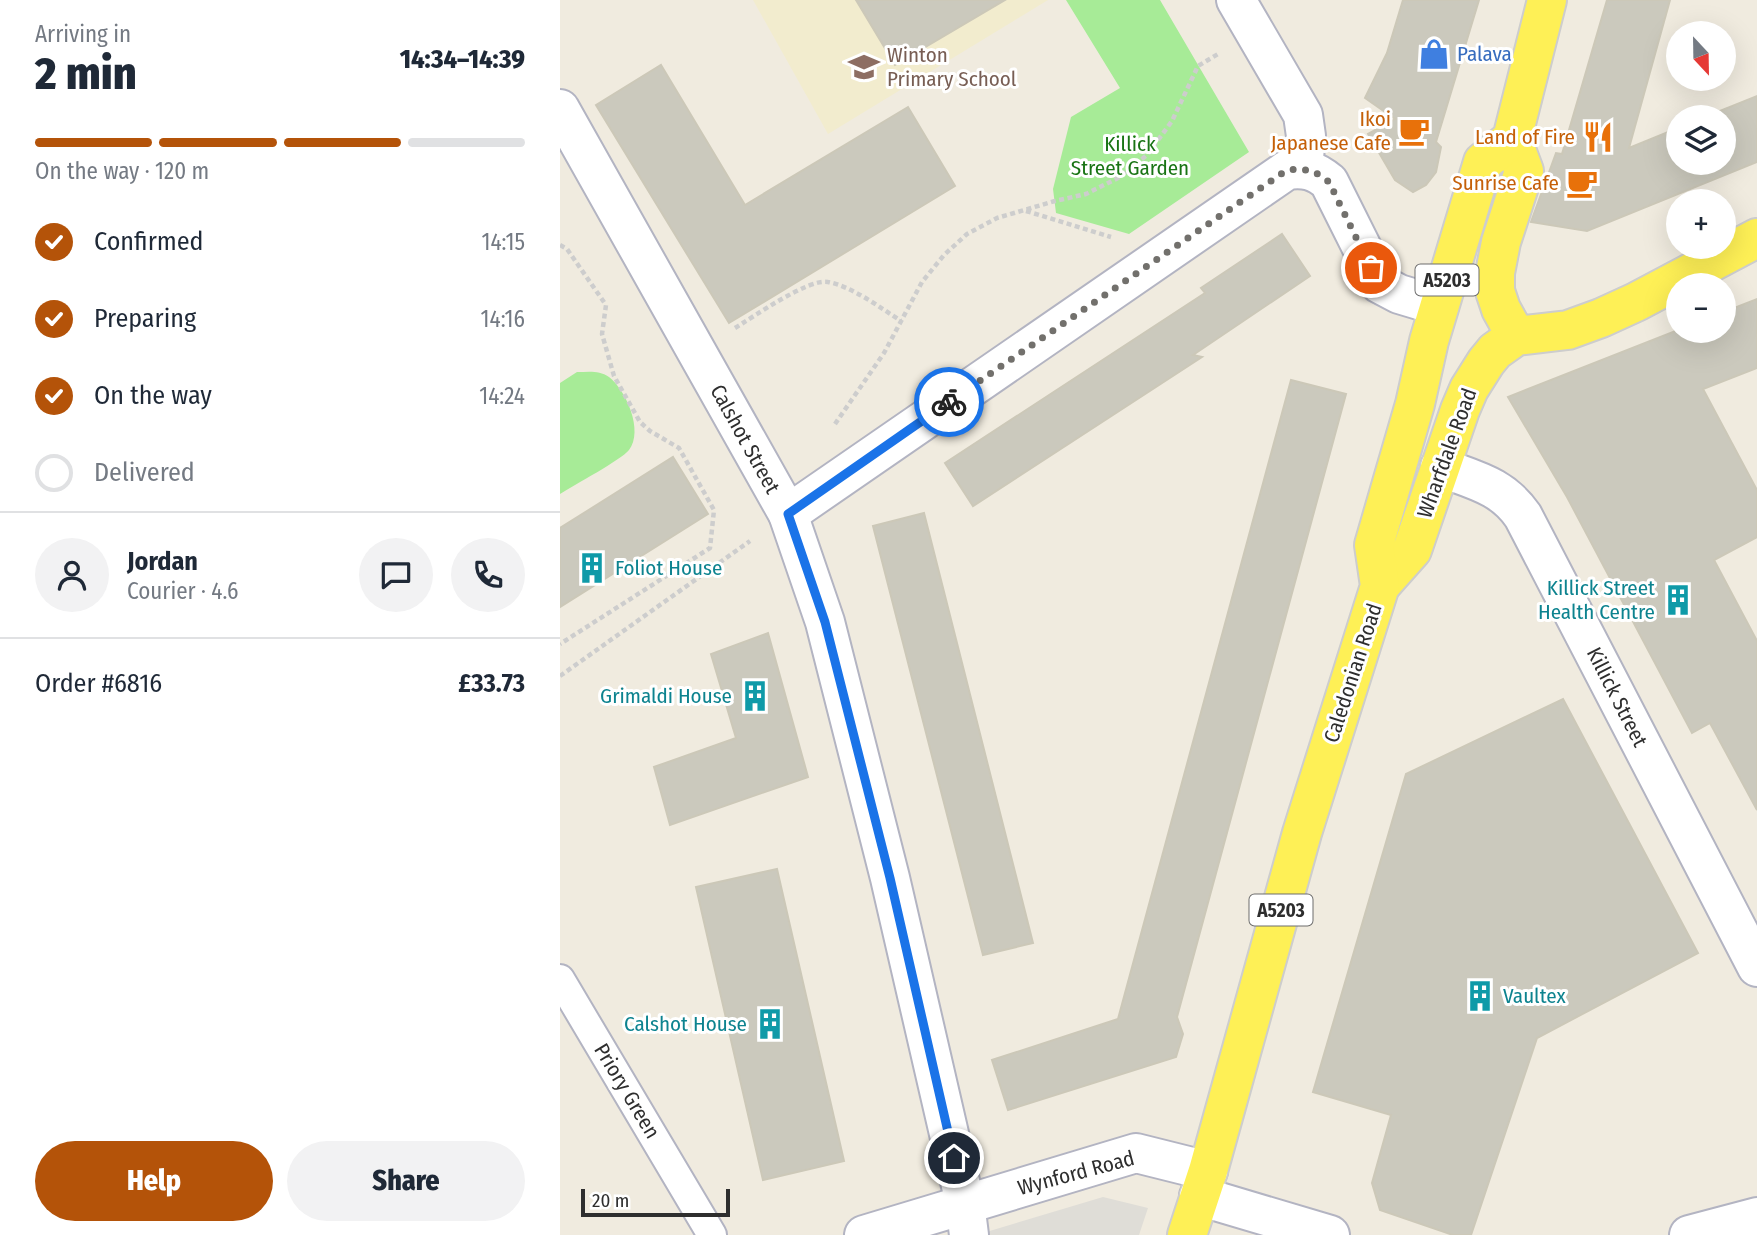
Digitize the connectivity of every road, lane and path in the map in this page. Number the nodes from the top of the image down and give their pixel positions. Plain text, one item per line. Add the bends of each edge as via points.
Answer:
1 (1236, 0) edge
2 (1547, 0) edge
3 (1255, 33) junction
4 (560, 109) edge
5 (1512, 139) junction
6 (1303, 168) junction
7 (1026, 210) junction
8 (1757, 238) edge
9 (560, 245) edge
10 (1145, 266) junction
11 (1439, 306) junction
12 (901, 321) junction
13 (1516, 336) junction
14 (695, 350) junction
15 (831, 430) dead end
16 (1440, 467) junction
17 (788, 514) junction
18 (1381, 586) junction
19 (560, 644) edge
20 (560, 676) edge
21 (1757, 967) edge
22 (560, 979) edge
23 (1203, 1184) junction
24 (1757, 1217) edge
25 (967, 1219) edge
26 (712, 1235) edge
27 (864, 1235) edge
28 (1187, 1235) edge
29 (1330, 1235) edge
30 (1689, 1235) edge

1 - 3 street
2 - 5 main road
3 - 6 street via 1303,115
3 - 7 path via 1198,66 1172,121 1147,155 1118,178 1086,194
4 - 14 street, Calshot Street
5 - 11 main road, Caledonian Road / A5203 via 1483,162
5 - 13 main road, A5203 via 1524,171 1501,242 1495,291
6 - 10 street via 1276,175
6 - 11 street via 1329,182 1380,284
7 - 10 path via 1129,243
7 - 12 path via 997,218 967,234 922,282
8 - 13 main road via 1601,318 1568,330
9 - 19 path via 567,248 606,305 602,334 609,359 640,422 679,448 714,510 710,548
10 - 17 street
11 - 18 main road, Caledonian Road / A5203 via 1374,545
12 - 14 path via 827,281 809,285
12 - 15 path via 884,354
13 - 16 main road, Wharfdale Road / A5203 via 1495,351 1469,389
14 - 17 street, Calshot Street
16 - 18 main road, Wharfdale Road / A5203 via 1412,550
16 - 21 street, Killick Street via 1500,491 1523,516
17 - 20 path
17 - 25 street, Calshot Street via 825,622 890,878
18 - 23 main road, Caledonian Road / A5203 via 1302,833
22 - 26 lane, Priory Green
23 - 25 street, Wynford Road via 1136,1153
23 - 28 main road, Caledonian Road / A5203
23 - 29 street, Wynford Road
24 - 30 street
25 - 27 street, Wynford Road

